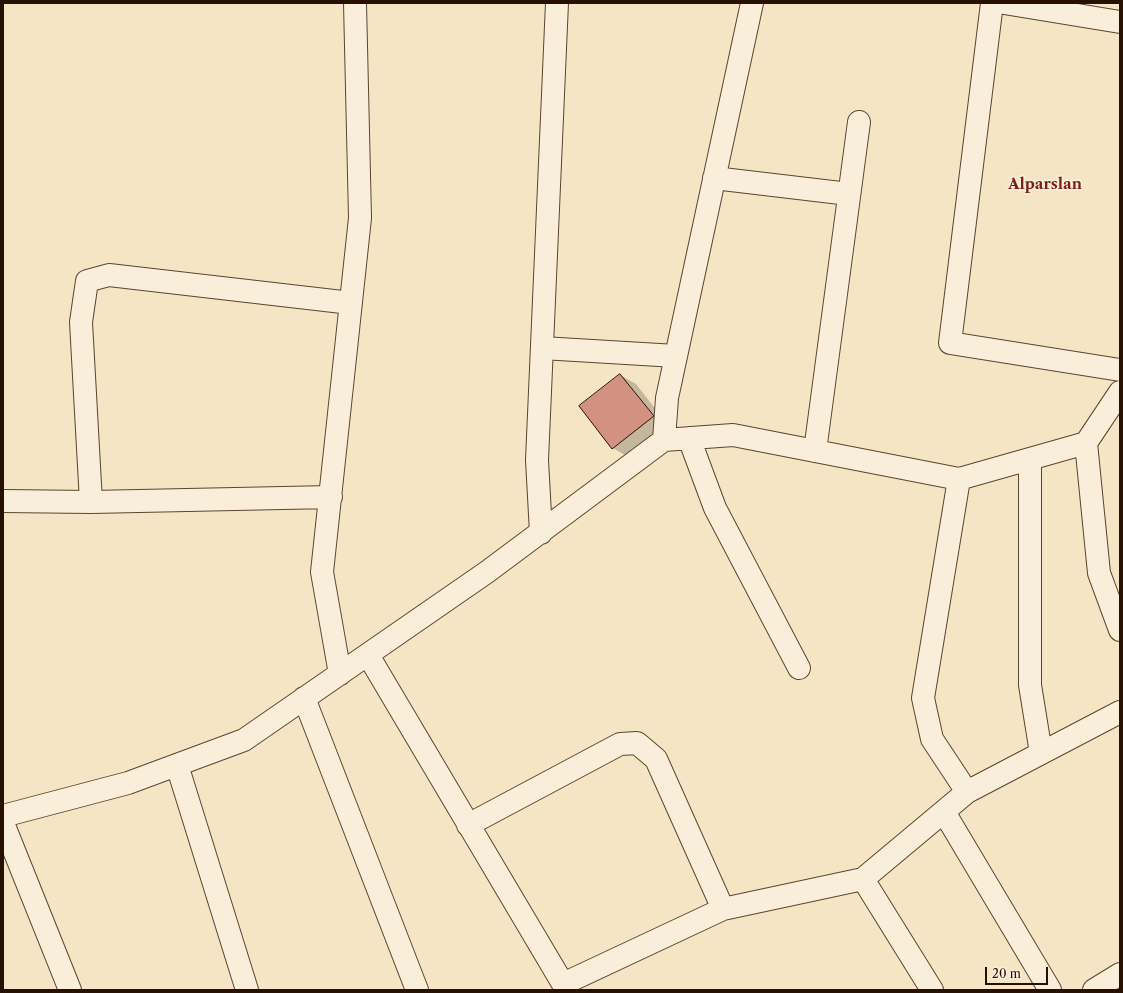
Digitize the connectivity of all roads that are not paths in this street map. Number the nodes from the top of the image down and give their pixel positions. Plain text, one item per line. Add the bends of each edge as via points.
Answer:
1 (355, 3) edge
2 (557, 3) edge
3 (752, 3) edge
4 (992, 3) edge
5 (1004, 3) edge
6 (1120, 22) edge
7 (859, 122) dead end
8 (714, 178) junction
9 (849, 194) junction
10 (351, 303) junction
11 (542, 348) junction
12 (676, 356) junction
13 (1120, 370) edge
14 (1120, 392) edge
15 (689, 438) junction
16 (664, 440) junction
17 (1086, 443) junction
18 (815, 451) junction
19 (1030, 459) junction
20 (958, 479) junction
21 (331, 497) junction
22 (3, 501) edge
23 (91, 502) junction
24 (541, 532) junction
25 (1120, 630) edge
26 (368, 655) junction
27 (799, 668) dead end
28 (340, 674) junction
29 (304, 698) junction
30 (1120, 712) edge
31 (1041, 754) junction
32 (176, 765) junction
33 (967, 792) junction
34 (944, 812) junction
35 (3, 816) edge
36 (3, 823) edge
37 (468, 825) junction
38 (863, 879) junction
39 (723, 909) junction
40 (1120, 974) edge
41 (556, 987) edge
42 (70, 990) edge
43 (247, 990) edge
44 (417, 990) edge
45 (932, 990) edge
46 (1050, 990) edge
47 (1094, 990) edge

1 - 10 street via 360,218
2 - 11 street
3 - 8 street
4 - 13 street via 950,343
5 - 6 street
7 - 9 street
8 - 9 street
8 - 12 street
9 - 18 street
10 - 21 street
10 - 23 street via 109,275 87,280 81,322
11 - 12 street
11 - 24 street via 537,460
12 - 16 street via 666,398
14 - 17 street
15 - 16 street
15 - 18 street via 733,435
15 - 27 street via 715,508
16 - 24 street
17 - 19 street
17 - 25 street via 1099,573
18 - 20 street
19 - 20 street
19 - 31 street via 1030,685
20 - 33 street via 923,698 932,739
21 - 23 street
21 - 28 street via 322,572
22 - 23 street
24 - 26 street
26 - 28 street
26 - 37 street
28 - 29 street
29 - 32 street via 244,740
29 - 44 street
30 - 31 street
31 - 33 street
32 - 35 street via 128,783
32 - 43 street
33 - 34 street
34 - 38 street
34 - 46 street
36 - 42 street
37 - 39 street via 620,744 636,743 656,758
37 - 41 street
38 - 39 street
38 - 45 street
39 - 41 street
40 - 47 street

